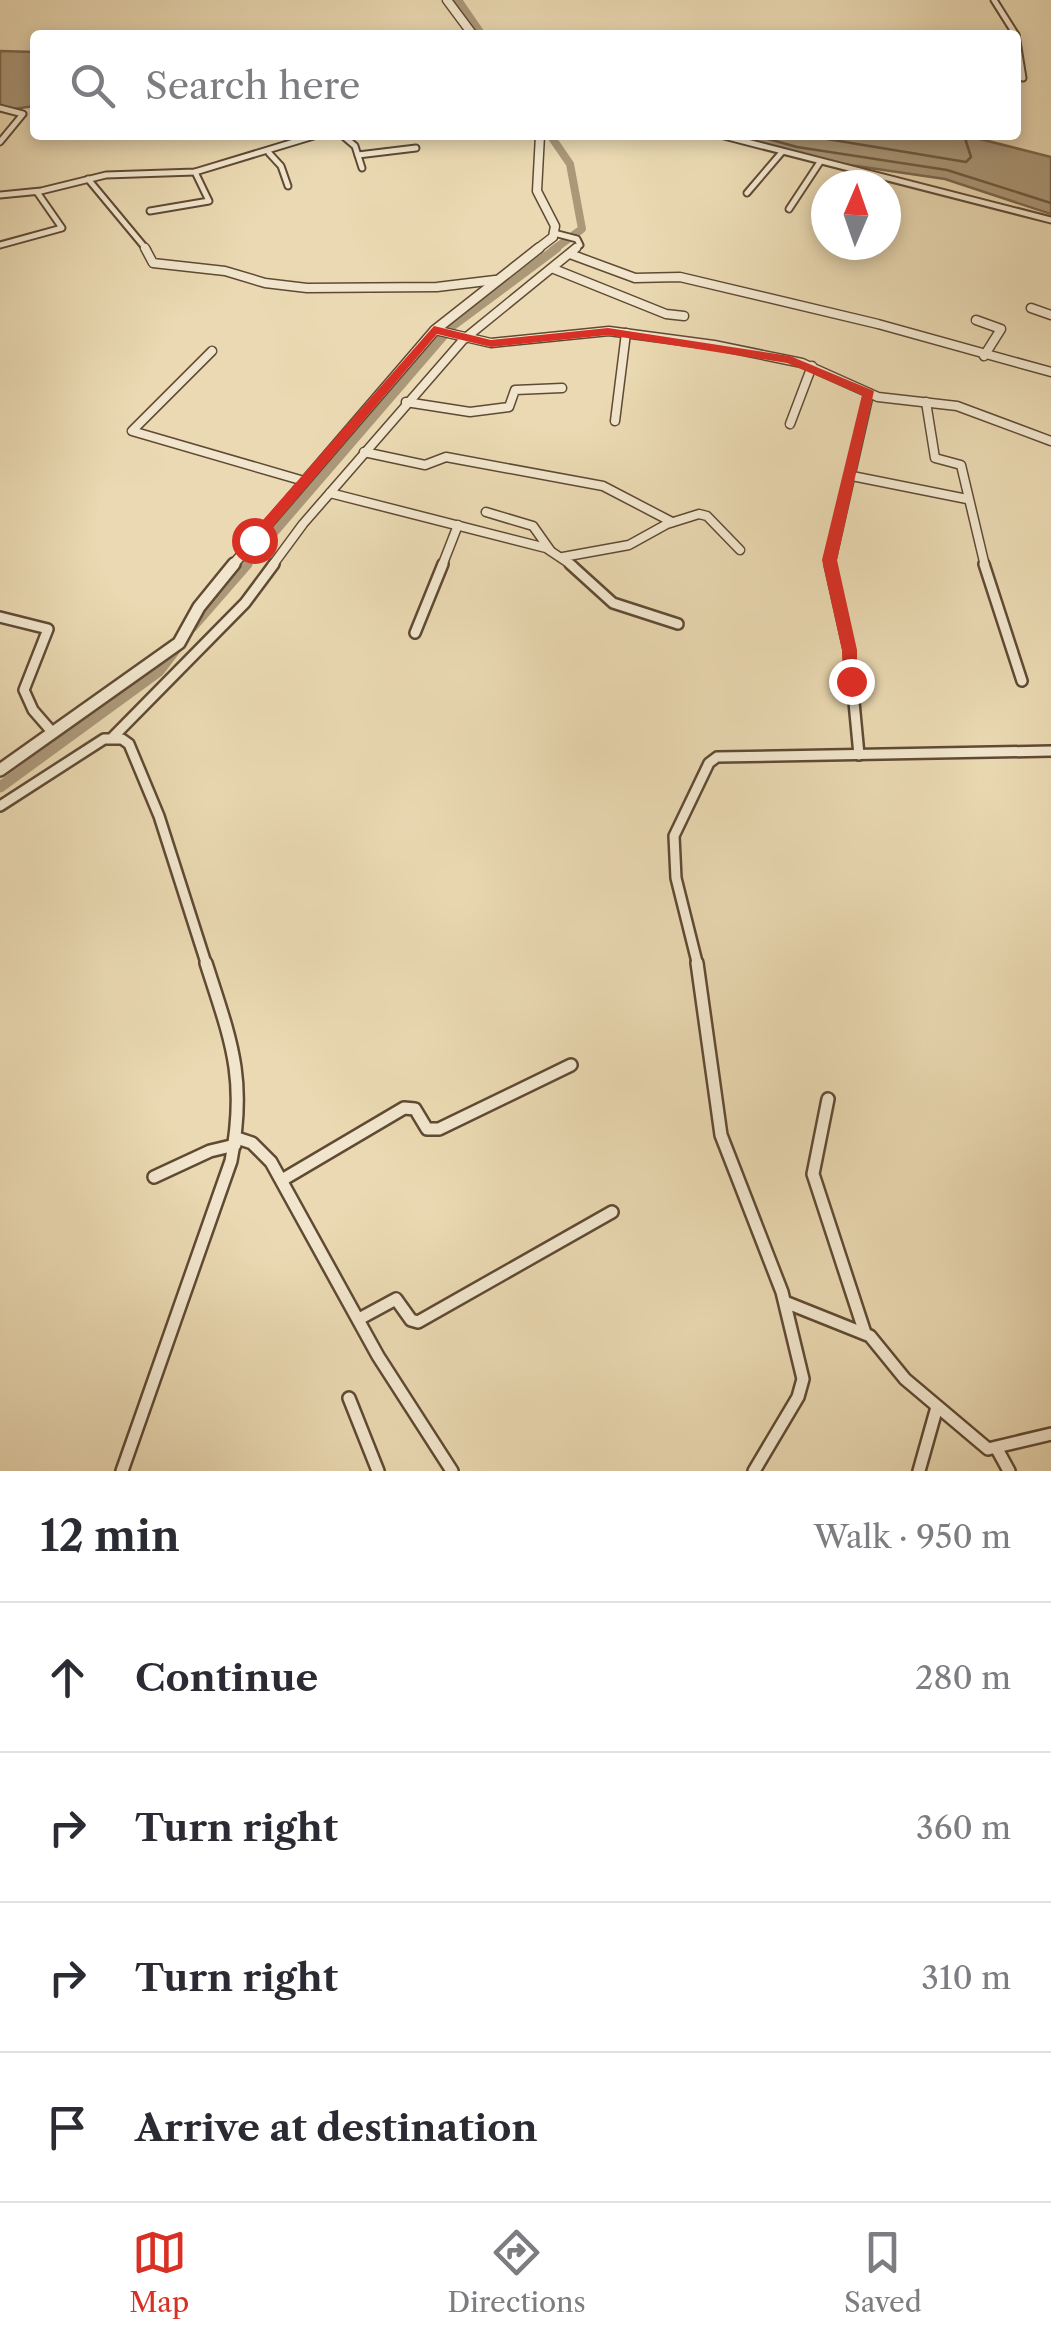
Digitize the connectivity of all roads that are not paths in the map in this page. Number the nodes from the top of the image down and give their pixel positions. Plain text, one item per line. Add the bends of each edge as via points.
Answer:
1 (447, 0) edge
2 (994, 0) edge
3 (470, 30) edge
4 (1013, 30) edge
5 (1021, 71) edge
6 (1022, 78) dead end
7 (0, 108) edge
8 (30, 111) edge
9 (23, 112) junction
10 (304, 140) edge
11 (349, 140) edge
12 (540, 140) edge
13 (738, 140) edge
14 (0, 142) edge
15 (416, 148) dead end
16 (782, 152) junction
17 (269, 154) junction
18 (358, 155) junction
19 (820, 162) junction
20 (362, 168) dead end
21 (848, 170) edge
22 (195, 172) junction
23 (88, 178) junction
24 (901, 183) edge
25 (288, 186) dead end
26 (37, 192) junction
27 (747, 193) dead end
28 (2, 196) edge
29 (788, 209) dead end
30 (150, 211) dead end
31 (1051, 220) edge
32 (554, 234) junction
33 (567, 236) joint
34 (578, 240) joint
35 (0, 245) edge
36 (570, 254) junction
37 (554, 269) junction
38 (495, 280) junction
39 (1031, 308) dead end
40 (1051, 315) edge
41 (684, 316) dead end
42 (976, 320) dead end
43 (438, 331) junction
44 (626, 333) junction
45 (463, 340) junction
46 (212, 351) dead end
47 (984, 356) junction
48 (812, 366) junction
49 (1051, 372) edge
50 (562, 388) dead end
51 (869, 394) junction
52 (406, 402) junction
53 (926, 402) junction
54 (615, 421) dead end
55 (790, 424) dead end
56 (1051, 442) edge
57 (364, 452) junction
58 (852, 476) junction
59 (304, 481) junction
60 (330, 493) junction
61 (967, 499) junction
62 (486, 512) dead end
63 (672, 522) junction
64 (458, 525) junction
65 (550, 550) junction
66 (740, 550) dead end
67 (563, 557) junction
68 (0, 617) edge
69 (678, 624) dead end
70 (415, 633) dead end
71 (1022, 680) dead end
72 (52, 733) junction
73 (113, 737) junction
74 (1051, 752) edge
75 (859, 755) junction
76 (0, 770) edge
77 (0, 806) edge
78 (571, 1065) dead end
79 (828, 1099) dead end
80 (242, 1142) junction
81 (154, 1177) dead end
82 (282, 1180) junction
83 (612, 1212) dead end
84 (785, 1302) junction
85 (359, 1319) junction
86 (865, 1332) junction
87 (350, 1398) dead end
88 (937, 1406) junction
89 (1051, 1434) edge
90 (997, 1449) junction
91 (122, 1471) edge
92 (378, 1471) edge
93 (452, 1471) edge
94 (754, 1471) edge
95 (918, 1471) edge
96 (1009, 1471) edge

1 - 3 street
2 - 4 street
5 - 6 street
7 - 9 street
8 - 9 street
9 - 14 street
10 - 17 street
11 - 18 street
12 - 32 street via 536,190
13 - 16 street
15 - 18 street
16 - 19 street
16 - 27 street
17 - 22 street
17 - 25 street
18 - 20 street
19 - 21 street
19 - 29 street
22 - 23 street
22 - 30 street via 209,200
23 - 26 street
23 - 38 street via 154,263 307,288
24 - 31 street
26 - 28 street
26 - 35 street via 62,228
32 - 33 street
32 - 38 street
33 - 34 street
34 - 36 street
36 - 37 street
36 - 47 street via 635,278 680,278
37 - 41 street
37 - 45 street
38 - 43 street
39 - 40 street
42 - 47 street via 1000,329
43 - 45 street
43 - 59 street
44 - 45 street
44 - 48 street
44 - 54 street
45 - 52 street
46 - 59 street via 132,431
47 - 49 street
48 - 51 street
48 - 55 street
50 - 52 street via 520,388 509,407 483,412
51 - 53 street
51 - 58 street
52 - 57 street
53 - 56 street via 957,406
53 - 61 street via 934,456 960,465
57 - 60 street
57 - 63 street via 421,464 446,457 587,482
58 - 61 street
58 - 75 street via 830,560 850,650
59 - 72 street via 199,607 179,643
60 - 64 street
60 - 73 street via 245,603
61 - 71 street
62 - 65 street via 528,521
63 - 66 street via 704,514
63 - 67 street via 629,545
64 - 65 street
64 - 70 street
65 - 67 street
67 - 69 street via 613,603
68 - 72 street via 48,628 24,690
72 - 76 street
73 - 77 street
73 - 80 street via 129,744 160,816 238,1063
74 - 75 street
75 - 84 street via 713,758 674,836 721,1135
78 - 82 street via 434,1130 404,1108
79 - 86 street via 813,1174
80 - 81 street
80 - 82 street
80 - 91 street
82 - 85 street
83 - 85 street via 418,1322 396,1299
84 - 86 street
84 - 94 street via 803,1384
85 - 93 street
86 - 88 street
87 - 92 street
88 - 90 street via 985,1448
88 - 95 street
89 - 90 street
90 - 96 street

